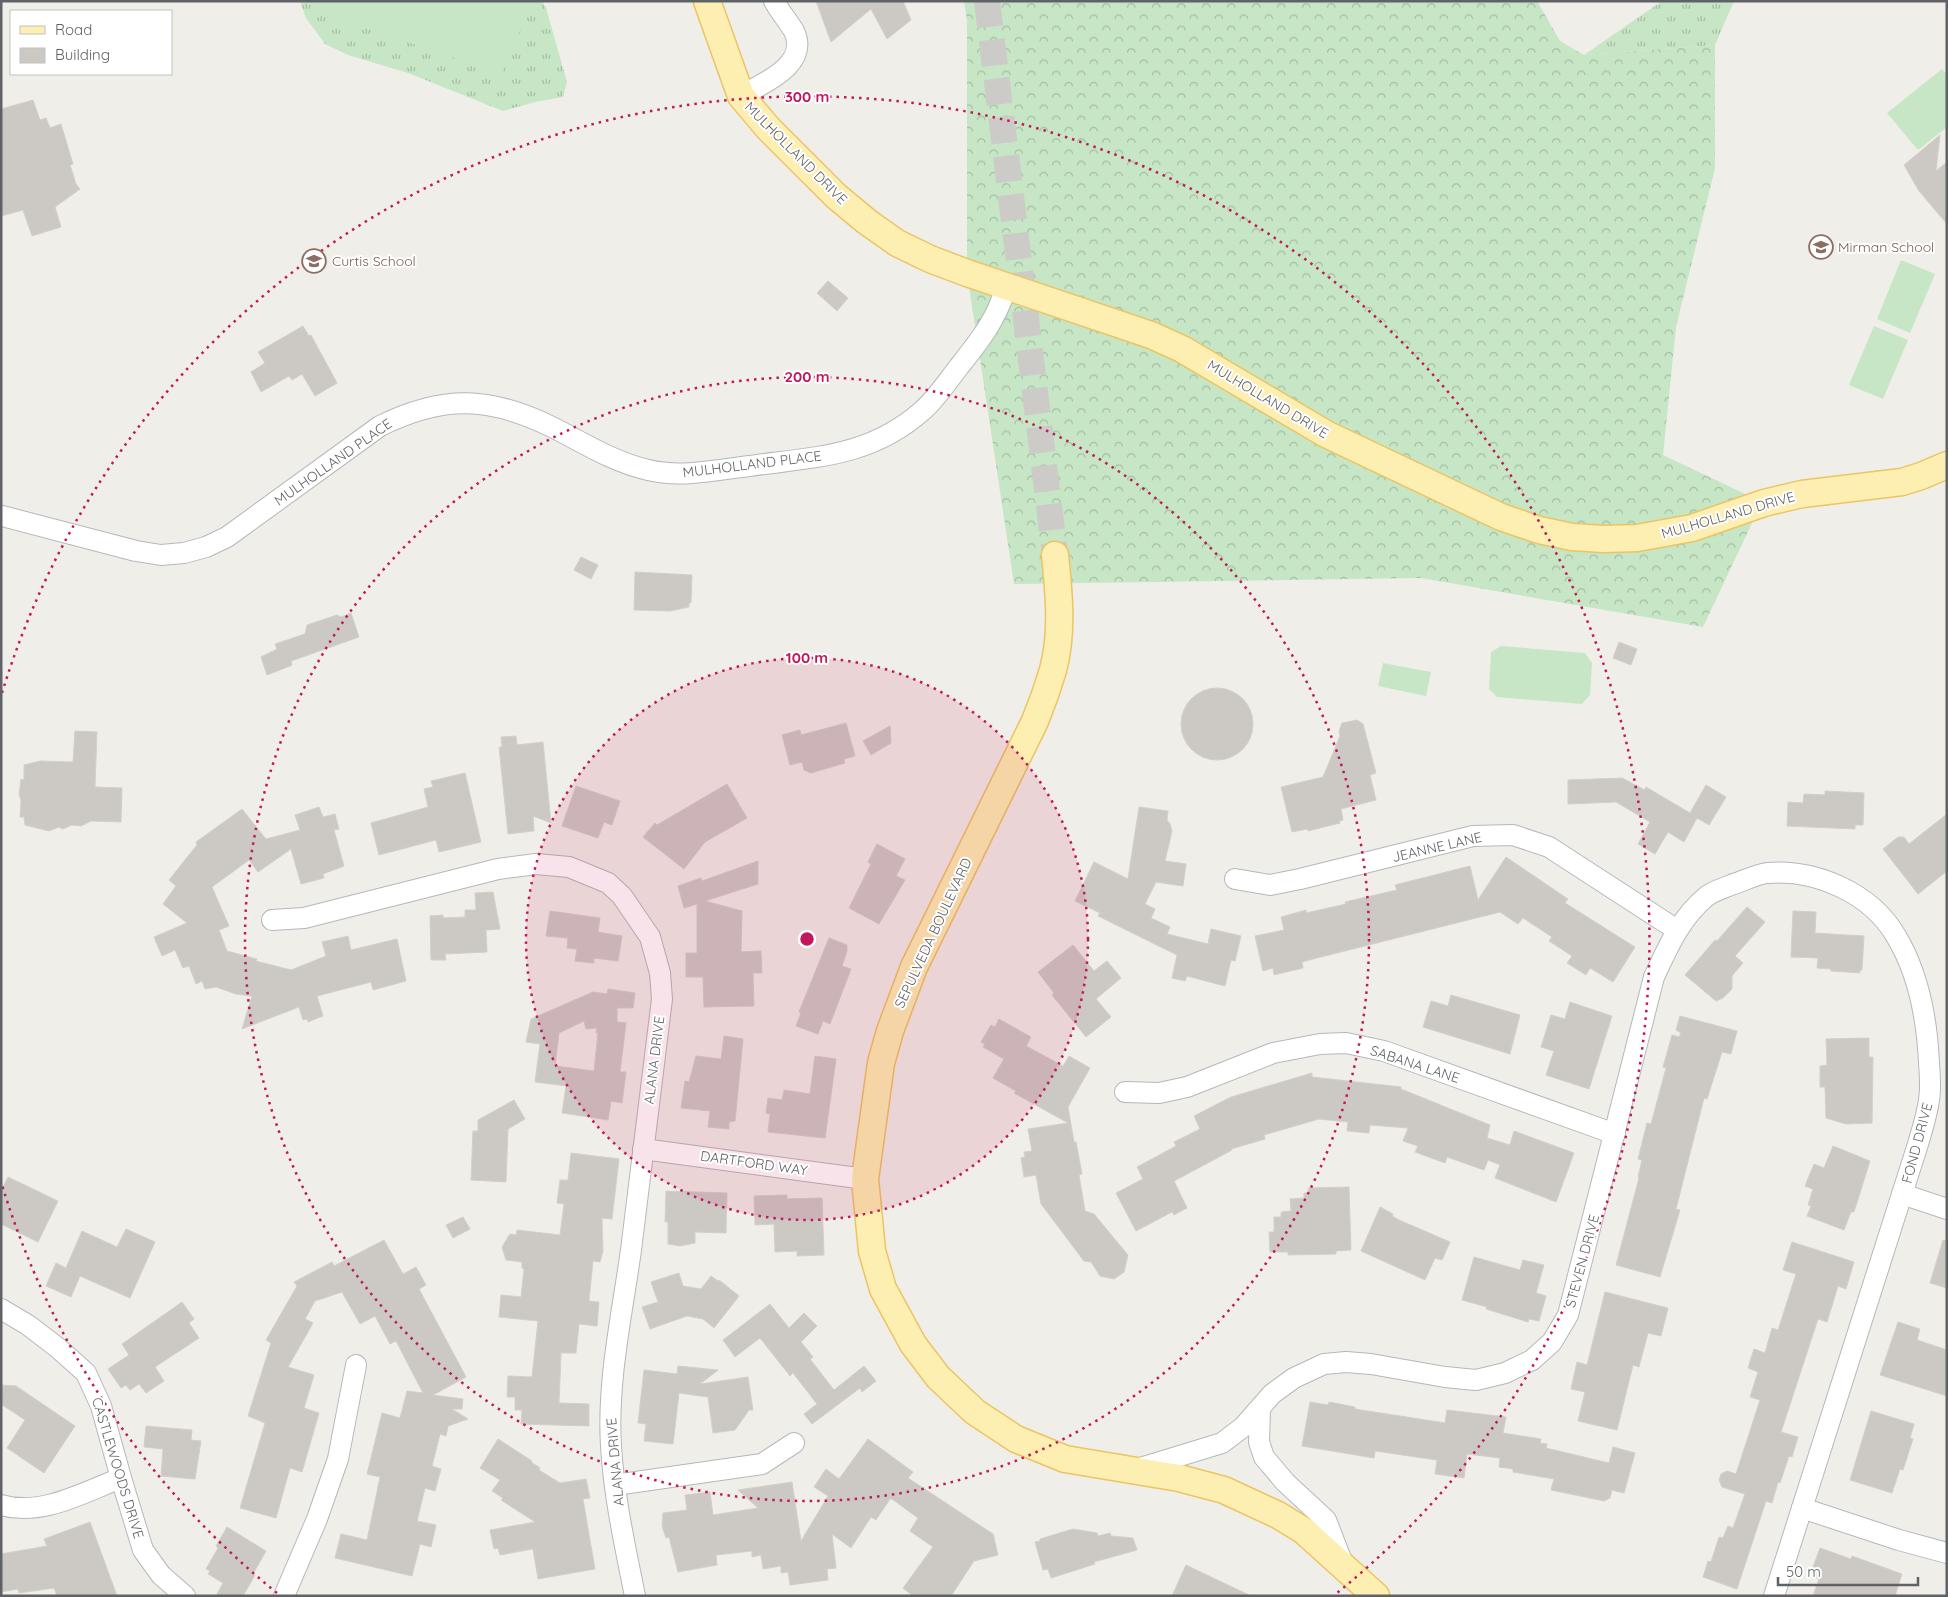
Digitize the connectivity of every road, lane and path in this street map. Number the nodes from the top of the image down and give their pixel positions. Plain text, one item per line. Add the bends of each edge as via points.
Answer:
1 (707, 1) edge
2 (774, 1) edge
3 (741, 96) junction
4 (1006, 288) junction
5 (1947, 465) edge
6 (2, 516) edge
7 (1055, 555) tunnel mouth
8 (1235, 879) dead end
9 (272, 920) dead end
10 (1677, 930) junction
11 (1125, 1092) dead end
12 (1615, 1134) junction
13 (643, 1149) junction
14 (865, 1179) junction
15 (1902, 1194) junction
16 (1947, 1209) edge
17 (1, 1309) edge
18 (356, 1365) dead end
19 (1260, 1409) junction
20 (794, 1443) dead end
21 (1134, 1470) junction
22 (121, 1478) junction
23 (615, 1485) junction
24 (1, 1505) edge
25 (1802, 1508) junction
26 (1947, 1553) edge
27 (1343, 1565) junction
28 (184, 1596) edge
29 (284, 1596) edge
30 (635, 1596) edge
31 (1376, 1596) edge
32 (1774, 1596) edge

1 - 3 main road, MULHOLLAND DRIVE
2 - 3 street via 794,32 798,45 794,58 781,73
3 - 4 main road, MULHOLLAND DRIVE via 810,171 866,221 897,243 930,260
4 - 5 main road, MULHOLLAND DRIVE via 1159,339 1210,364 1326,434 1501,517 1572,537 1637,538 1675,532 1764,503 1802,494 1902,482
4 - 6 street, MULHOLLAND PLACE via 999,310 987,330 923,410 899,429 851,451 676,474 619,462 526,415 500,406 450,403 424,408 380,426 247,523 206,548 161,555 136,550 95,534
7 - 14 main road, SEPULVEDA BOULEVARD via 1058,634 1054,668 1035,720 901,998 881,1063
8 - 10 street, JEANNE LANE via 1270,885 1474,836 1512,835 1549,847
9 - 13 street, ALANA DRIVE via 304,918 498,870 536,864 569,867 608,883 622,896 650,937 660,973 662,999
10 - 12 street, STEVEN DRIVE via 1654,977
10 - 15 street, FOND DRIVE via 1709,895 1753,876 1766,874 1791,873 1844,887 1882,915 1906,954 1920,995 1928,1035 1930,1099
11 - 12 street, SABANA LANE via 1159,1093 1187,1087 1273,1053 1320,1044 1346,1043 1384,1052
12 - 19 street, STEVEN DRIVE via 1568,1315 1552,1342 1532,1360 1505,1373 1476,1380 1445,1378 1371,1364 1324,1364 1294,1378 1272,1394
13 - 14 street, DARTFORD WAY
13 - 23 street, ALANA DRIVE via 610,1413
14 - 21 main road, SEPULVEDA BOULEVARD via 872,1251 884,1289 913,1344 938,1377 975,1412 1016,1438 1066,1459
15 - 16 street
15 - 25 street, FOND DRIVE
17 - 22 street, CASTLEWOODS DRIVE via 28,1325 86,1374 101,1406
18 - 29 street via 338,1459
19 - 21 street, STEVEN DRIVE via 1222,1443
19 - 27 street via 1259,1442 1264,1457 1285,1482 1326,1520
20 - 23 street via 762,1464
21 - 27 main road, SEPULVEDA BOULEVARD via 1224,1490 1304,1531
22 - 24 street via 45,1507
22 - 28 street, CASTLEWOODS DRIVE via 143,1550 161,1575
23 - 30 street, ALANA DRIVE
25 - 26 street
25 - 32 street, FOND DRIVE
27 - 31 main road, SEPULVEDA BOULEVARD

